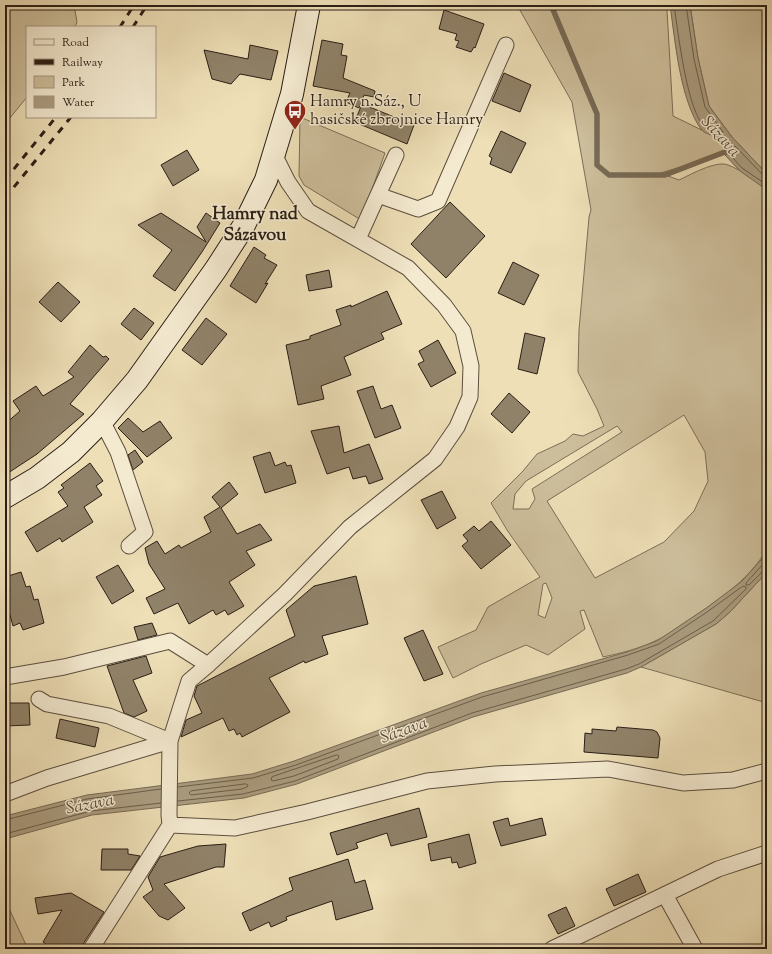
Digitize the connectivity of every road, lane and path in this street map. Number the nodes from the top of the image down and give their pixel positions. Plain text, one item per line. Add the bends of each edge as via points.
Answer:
1 (309, 5) edge
2 (506, 44) dead end
3 (274, 154) junction
4 (396, 156) dead end
5 (378, 196) junction
6 (358, 239) junction
7 (102, 421) junction
8 (5, 497) edge
9 (129, 546) dead end
10 (208, 665) junction
11 (5, 677) edge
12 (40, 699) dead end
13 (170, 741) junction
14 (767, 771) edge
15 (5, 794) edge
16 (170, 820) junction
17 (767, 853) edge
18 (665, 895) junction
19 (91, 949) edge
20 (552, 949) edge
21 (695, 949) edge

1 - 3 street via 292,94
2 - 5 street via 438,201 418,209
3 - 6 street via 288,182 308,211
3 - 7 street via 266,180 243,227 216,269 137,380
4 - 5 street
5 - 6 street
6 - 10 street via 408,268 444,305 459,326 471,366 470,397 457,427 435,459 350,527 285,594
7 - 8 street via 72,452 37,478
7 - 9 street via 118,452 145,532
10 - 11 street via 170,641 64,667
10 - 13 street via 188,681
12 - 13 street via 47,704 109,716
13 - 15 street via 47,778
13 - 16 street
14 - 16 street via 733,780 683,783 608,769 495,774 427,781 235,828
16 - 19 street
17 - 18 street via 718,869
18 - 20 street
18 - 21 street

